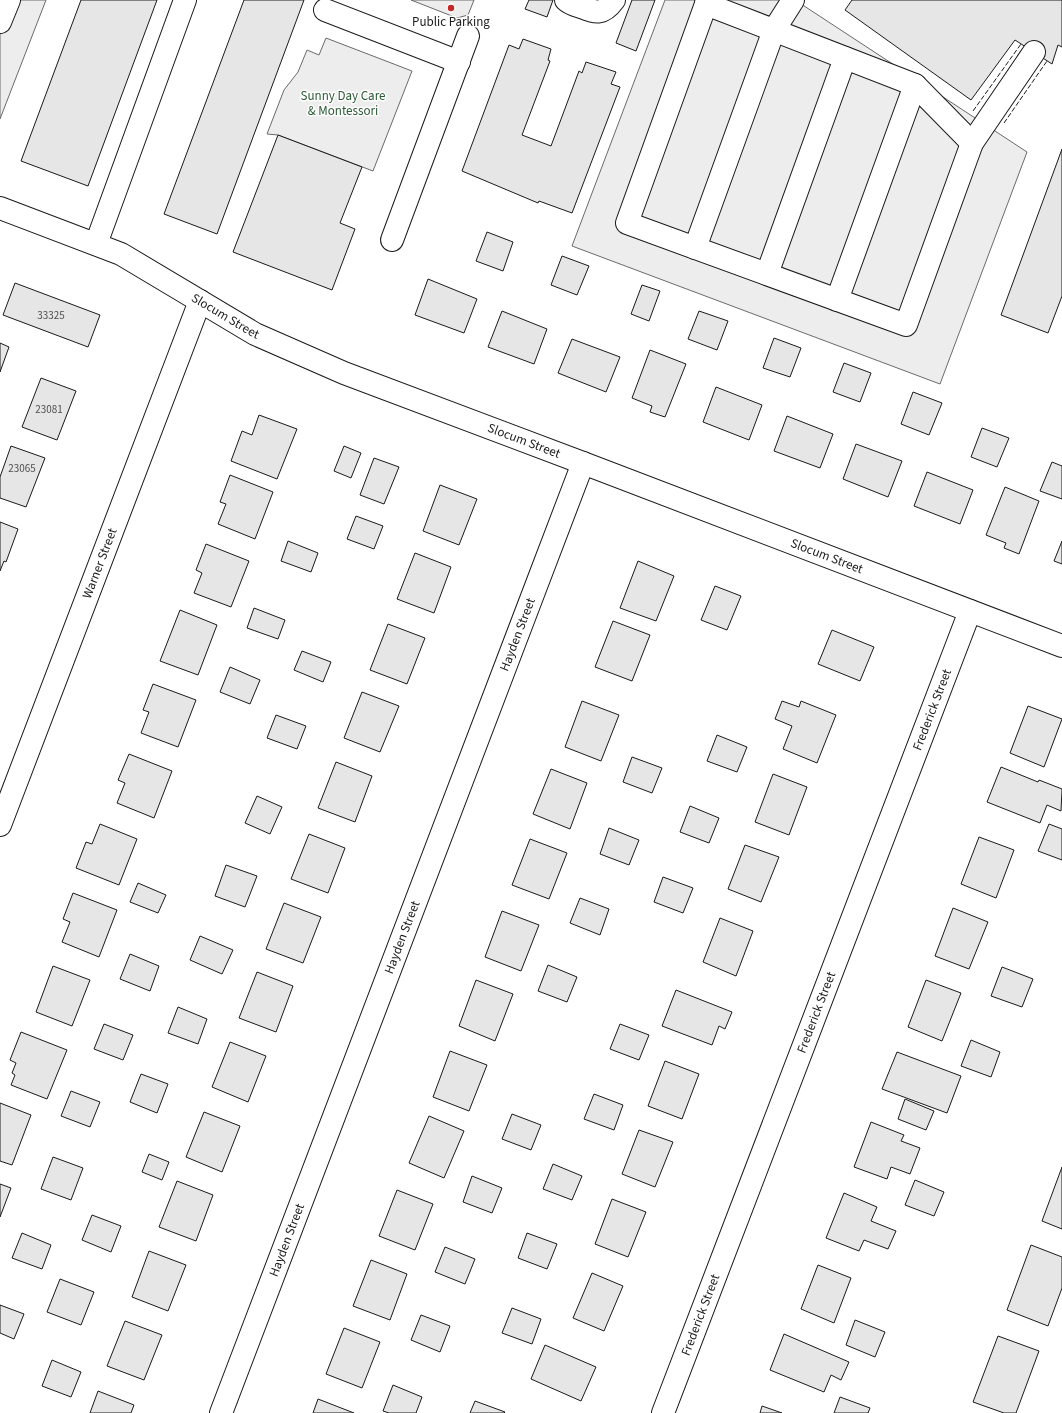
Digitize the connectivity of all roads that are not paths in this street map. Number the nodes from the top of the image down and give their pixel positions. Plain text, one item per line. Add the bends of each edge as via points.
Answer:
1 (9, 0) edge
2 (185, 0) edge
3 (566, 0) edge
4 (614, 0) edge
5 (793, 0) edge
6 (708, 2) edge
7 (325, 10) dead end
8 (0, 22) edge
9 (774, 30) junction
10 (468, 36) dead end
11 (1034, 52) dead end
12 (845, 58) junction
13 (459, 62) junction
14 (915, 85) junction
15 (972, 143) junction
16 (0, 208) edge
17 (392, 240) dead end
18 (96, 244) junction
19 (695, 248) junction
20 (767, 274) junction
21 (837, 300) junction
22 (200, 301) junction
23 (583, 463) junction
24 (970, 611) junction
25 (1062, 646) edge
26 (0, 825) edge
27 (221, 1413) edge
28 (663, 1413) edge

1 - 8 street
2 - 18 street
3 - 4 street via 570,4 596,12 608,8
5 - 9 street
6 - 9 street
6 - 19 street via 627,223
7 - 13 street
9 - 12 street
9 - 19 street
10 - 13 street
11 - 15 street
12 - 14 street
12 - 20 street
13 - 17 street
14 - 15 street
14 - 21 street
15 - 21 street via 906,325
16 - 18 street, Slocum Street
18 - 22 street, Slocum Street via 122,254
19 - 20 street
20 - 21 street
22 - 23 street, Slocum Street via 256,334 344,373
22 - 26 street, Warner Street
23 - 24 street, Slocum Street
23 - 27 street, Hayden Street
24 - 25 street, Slocum Street
24 - 28 street, Frederick Street

